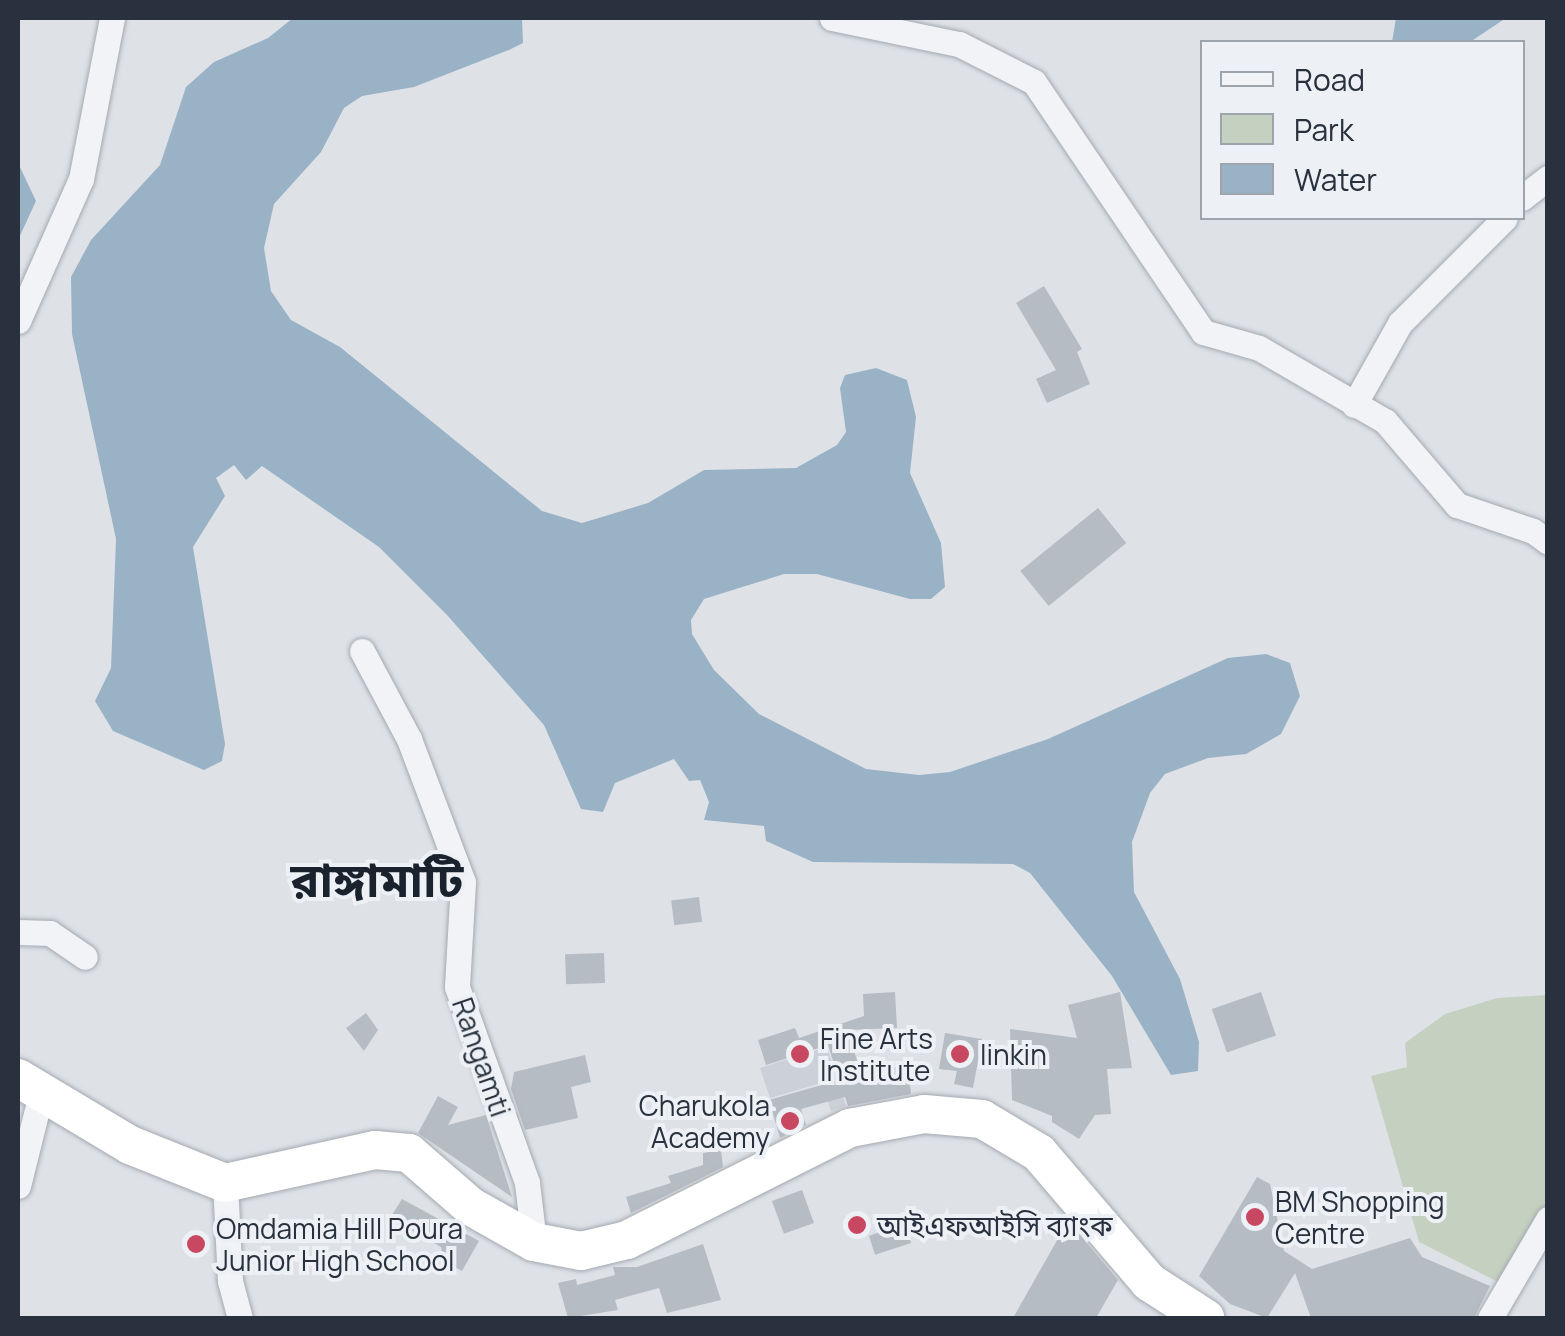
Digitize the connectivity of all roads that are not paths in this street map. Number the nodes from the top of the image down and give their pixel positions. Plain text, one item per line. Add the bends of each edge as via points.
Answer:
1 (112, 18) edge
2 (832, 18) edge
3 (1548, 178) edge
4 (1525, 196) edge
5 (1503, 220) edge
6 (18, 322) edge
7 (1354, 405) junction
8 (1548, 542) edge
9 (362, 651) dead end
10 (18, 932) edge
11 (85, 956) dead end
12 (29, 1086) edge
13 (225, 1183) junction
14 (18, 1186) edge
15 (1548, 1219) edge
16 (534, 1242) junction
17 (240, 1318) edge
18 (1206, 1318) edge
19 (1490, 1318) edge

1 - 6 street via 81,179
2 - 7 street via 959,44 1034,82 1204,332 1259,348
3 - 4 street
5 - 7 street via 1400,323
7 - 8 street via 1385,421 1457,506
9 - 16 street, Rangamti via 408,739 463,882 457,987 527,1183
10 - 11 street via 50,933
12 - 13 highway via 130,1145
12 - 14 street
13 - 16 highway via 375,1150 409,1153 470,1206
13 - 17 street via 230,1281
15 - 19 street
16 - 18 highway via 582,1251 627,1240 850,1128 924,1114 982,1119 1039,1153 1148,1282

